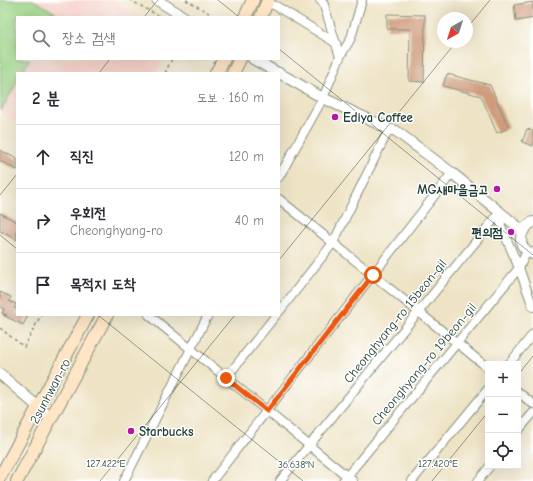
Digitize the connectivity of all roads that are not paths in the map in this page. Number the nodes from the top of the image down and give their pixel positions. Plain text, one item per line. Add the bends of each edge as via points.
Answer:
1 (157, 0) edge
2 (253, 0) edge
3 (320, 0) edge
4 (362, 0) edge
5 (268, 2) edge
6 (182, 16) edge
7 (246, 16) edge
8 (261, 16) edge
9 (336, 43) junction
10 (340, 57) junction
11 (223, 60) edge
12 (239, 60) edge
13 (255, 60) edge
14 (217, 72) edge
15 (233, 72) edge
16 (277, 72) edge
17 (280, 74) edge
18 (323, 98) junction
19 (389, 129) junction
20 (452, 173) junction
21 (280, 175) edge
22 (280, 201) edge
23 (500, 212) junction
24 (533, 222) edge
25 (523, 231) junction
26 (334, 243) junction
27 (530, 253) edge
28 (519, 268) junction
29 (373, 275) junction
30 (533, 307) edge
31 (280, 311) edge
32 (418, 312) junction
33 (87, 316) edge
34 (106, 316) edge
35 (149, 316) edge
36 (207, 316) edge
37 (275, 316) edge
38 (533, 334) edge
39 (457, 343) junction
40 (190, 349) junction
41 (511, 361) edge
42 (485, 366) edge
43 (0, 374) edge
44 (226, 378) junction
45 (485, 393) edge
46 (521, 394) edge
47 (533, 404) edge
48 (38, 407) junction
49 (267, 411) junction
50 (533, 413) edge
51 (51, 418) junction
52 (521, 427) edge
53 (309, 445) junction
54 (488, 469) edge
55 (0, 478) edge
56 (348, 479) edge
57 (18, 481) edge
58 (124, 481) edge
59 (212, 481) edge
60 (280, 481) edge
61 (412, 481) edge
62 (478, 481) edge

1 - 6 street
2 - 7 main road
3 - 9 street via 323,2
4 - 10 street via 351,38
5 - 8 main road
5 - 9 street
9 - 10 street
10 - 18 street
11 - 14 main road
12 - 15 main road
13 - 16 street
17 - 18 street
18 - 19 street
18 - 21 street
19 - 20 street via 396,131
19 - 26 street
20 - 23 street
20 - 29 street
22 - 26 street
23 - 25 street
23 - 28 street via 501,226
23 - 32 street, Cheonghyang-ro 15beon-gil
24 - 25 street
25 - 27 street via 522,244
26 - 29 street
26 - 31 street
27 - 28 street, Cheonghyang-ro 19beon-gil
28 - 30 street
28 - 39 street, Cheonghyang-ro 19beon-gil
29 - 32 street
29 - 49 street
32 - 39 street
32 - 53 street, Cheonghyang-ro 15beon-gil
33 - 48 main road, 2sunhwan-ro
34 - 51 main road, 2sunhwan-ro
35 - 40 street
36 - 40 street
37 - 44 street
38 - 41 street
39 - 42 street
39 - 56 street, Cheonghyang-ro 19beon-gil
40 - 44 street
40 - 58 street
43 - 48 street
44 - 49 street
45 - 61 street
46 - 47 street
48 - 51 street
48 - 55 main road, 2sunhwan-ro
49 - 53 street
49 - 59 street
50 - 52 street
51 - 57 main road, 2sunhwan-ro
53 - 56 street
53 - 60 street, Cheonghyang-ro 15beon-gil
54 - 62 street

